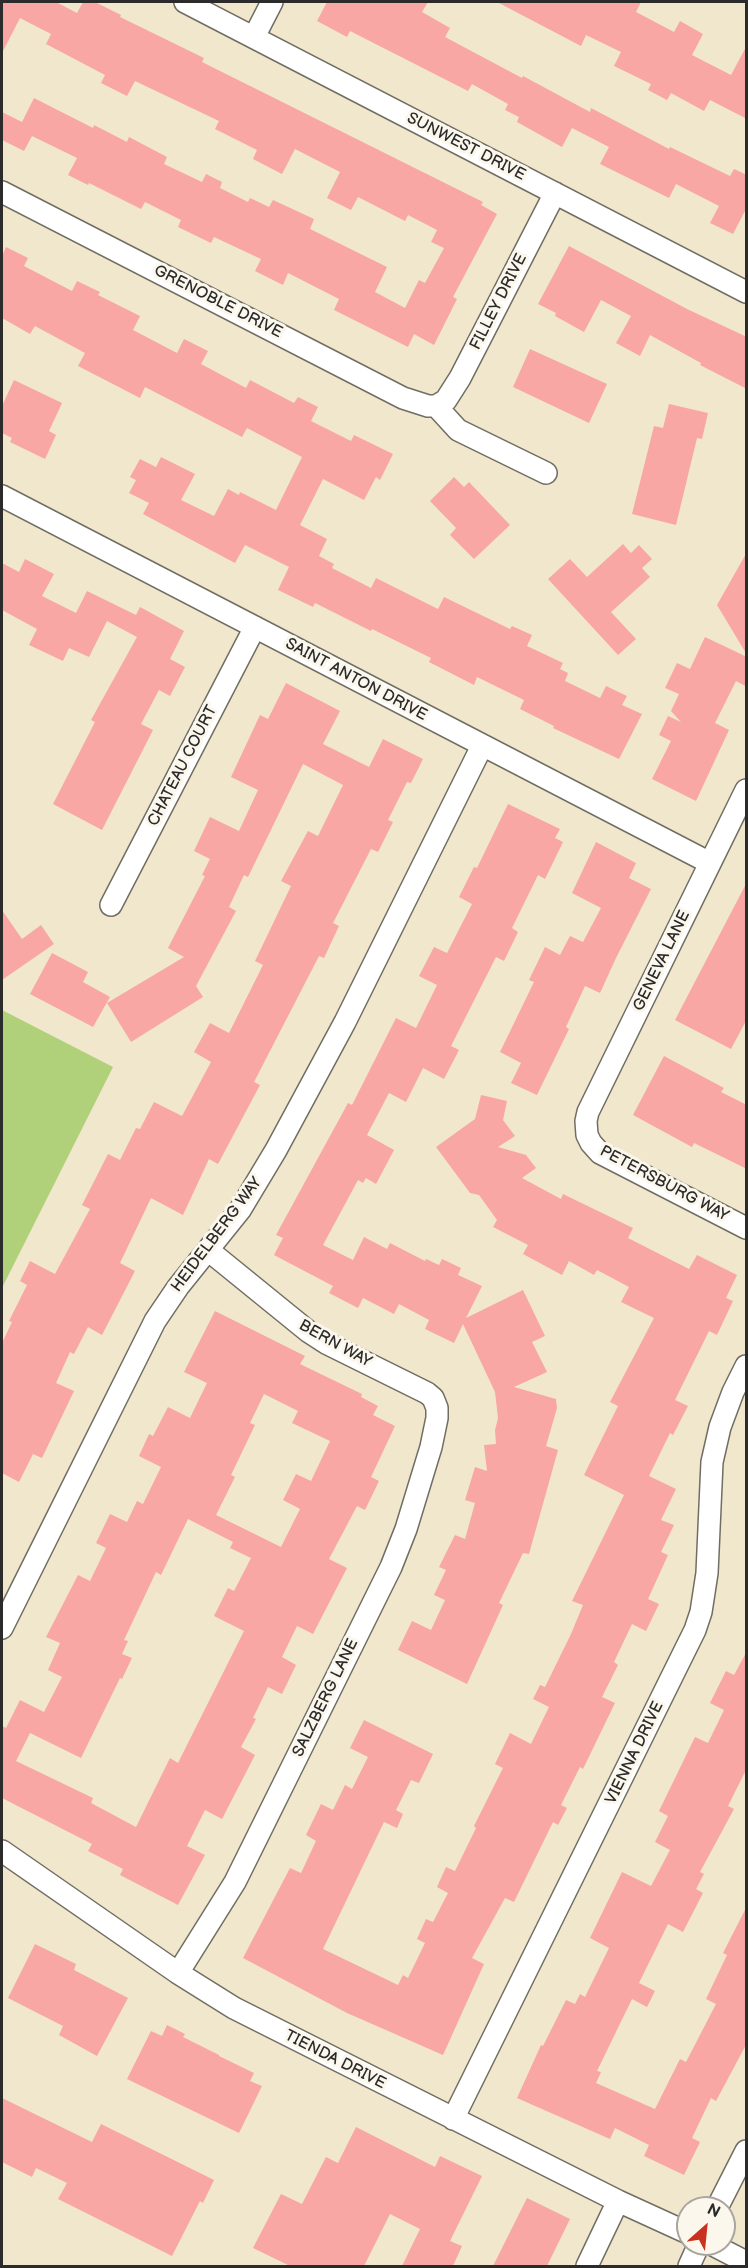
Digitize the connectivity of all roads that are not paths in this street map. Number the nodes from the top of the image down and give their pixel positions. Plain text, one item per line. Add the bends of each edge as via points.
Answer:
1 (185, 2) edge
2 (272, 2) edge
3 (254, 37) junction
4 (2, 192) edge
5 (555, 193) junction
6 (747, 292) edge
7 (436, 406) junction
8 (546, 473) dead end
9 (2, 496) edge
10 (255, 627) junction
11 (482, 746) junction
12 (747, 790) edge
13 (710, 862) junction
14 (111, 905) dead end
15 (587, 1135) joint
16 (747, 1228) edge
17 (208, 1250) junction
18 (747, 1366) edge
19 (437, 1408) joint
20 (2, 1628) edge
21 (2, 1851) edge
22 (178, 1973) junction
23 (453, 2119) junction
24 (747, 2151) edge
25 (723, 2196) edge
26 (618, 2201) junction
27 (676, 2228) edge
28 (587, 2266) edge

1 - 3 street, SUNWEST DRIVE
2 - 3 street
3 - 5 street, SUNWEST DRIVE
4 - 7 street, GRENOBLE DRIVE via 403,398
5 - 6 street, SUNWEST DRIVE
5 - 7 street, FILLEY DRIVE via 460,378 446,400
7 - 8 street via 458,430
9 - 10 street, SAINT ANTON DRIVE
10 - 11 street, SAINT ANTON DRIVE
10 - 14 street, CHATEAU COURT
11 - 13 street, SAINT ANTON DRIVE
11 - 17 street, HEIDELBERG WAY via 345,1022 276,1150 240,1210
12 - 13 street, GENEVA LANE
13 - 15 street, GENEVA LANE via 588,1112
15 - 16 street, PETERSBURG WAY via 600,1153
17 - 19 street, BERN WAY via 309,1332 418,1387 434,1398
17 - 20 street, HEIDELBERG WAY via 167,1302 143,1342
18 - 23 street, VIENNA DRIVE via 720,1427 712,1462 706,1573 695,1630
19 - 22 street, SALZBERG LANE via 431,1447 391,1567 235,1882
21 - 22 street, TIENDA DRIVE
22 - 23 street, TIENDA DRIVE via 267,2026
23 - 26 street, TIENDA DRIVE
24 - 25 street
26 - 27 street, TIENDA DRIVE
26 - 28 street

